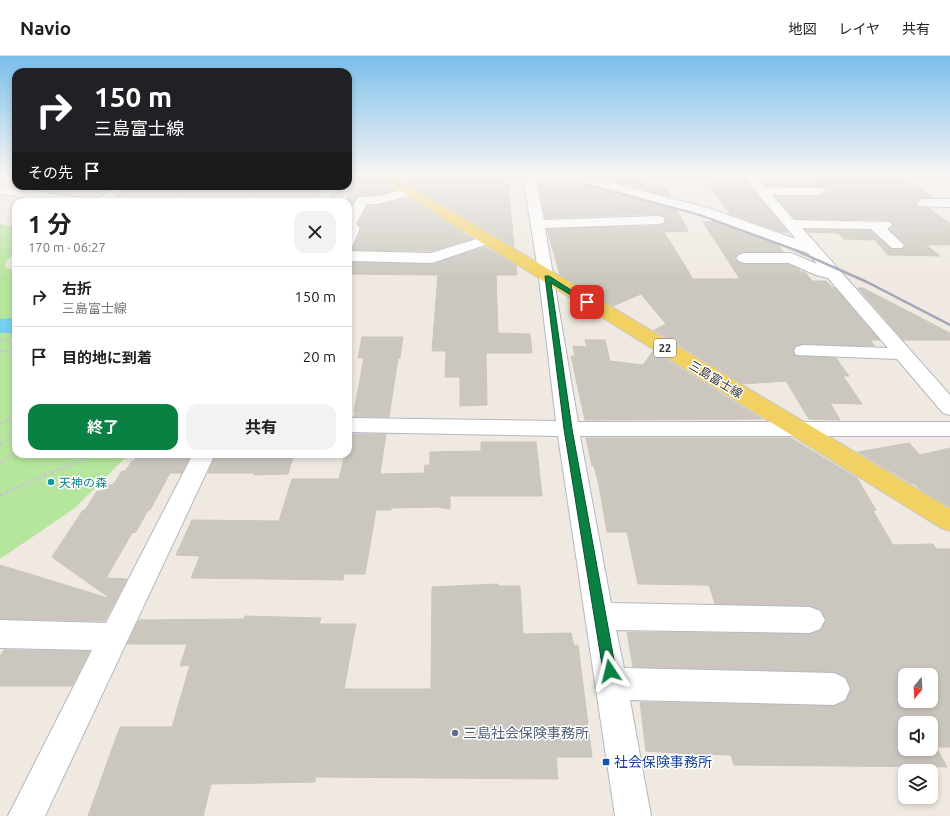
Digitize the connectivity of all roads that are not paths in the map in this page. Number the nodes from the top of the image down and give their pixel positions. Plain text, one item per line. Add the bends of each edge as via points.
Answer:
1 (358, 209) edge
2 (437, 209) edge
3 (536, 209) edge
4 (697, 209) edge
5 (778, 209) edge
6 (352, 219) edge
7 (658, 220) dead end
8 (791, 224) junction
9 (543, 234) junction
10 (486, 240) junction
11 (897, 245) dead end
12 (815, 251) junction
13 (352, 256) edge
14 (744, 258) dead end
15 (834, 274) junction
16 (547, 278) junction
17 (803, 351) dead end
18 (903, 354) junction
19 (950, 408) edge
20 (352, 425) edge
21 (568, 429) junction
22 (800, 429) junction
23 (950, 429) edge
24 (202, 458) edge
25 (950, 521) edge
26 (600, 616) junction
27 (810, 620) dead end
28 (0, 634) edge
29 (115, 637) junction
30 (612, 684) junction
31 (834, 689) dead end
32 (26, 816) edge
33 (633, 816) edge

1 - 6 street
2 - 10 main road, 三島富士線 / 22
3 - 9 street
4 - 12 street
5 - 8 street
7 - 9 street
8 - 11 street via 880,225
8 - 12 street
9 - 16 street
10 - 13 street via 432,258
10 - 16 main road, 三島富士線 / 22
12 - 15 street
14 - 15 street via 791,258 822,272
15 - 18 street
16 - 21 street
16 - 22 main road, 三島富士線 / 22
17 - 18 street
18 - 19 street
20 - 21 street
21 - 22 street
21 - 26 street
22 - 23 street
22 - 25 main road, 三島富士線 / 22
24 - 29 street
26 - 27 street
26 - 30 street
28 - 29 street
29 - 32 street
30 - 31 street
30 - 33 street

